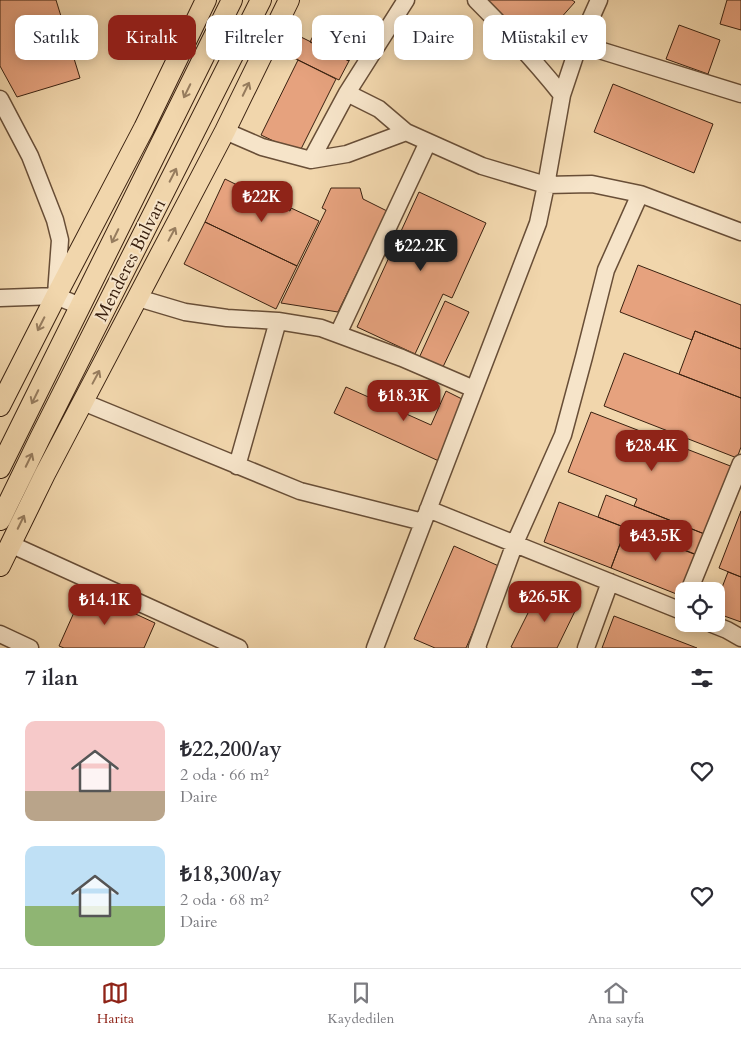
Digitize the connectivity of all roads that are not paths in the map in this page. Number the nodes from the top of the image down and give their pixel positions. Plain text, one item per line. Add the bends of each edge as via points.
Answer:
1 (206, 0) edge
2 (232, 0) edge
3 (262, 0) edge
4 (289, 0) edge
5 (406, 0) edge
6 (476, 0) edge
7 (599, 0) edge
8 (592, 15) edge
9 (606, 51) edge
10 (573, 60) edge
11 (347, 93) junction
12 (741, 94) edge
13 (562, 95) junction
14 (0, 99) edge
15 (225, 131) junction
16 (406, 132) junction
17 (428, 142) junction
18 (311, 160) junction
19 (546, 185) junction
20 (640, 194) junction
21 (741, 232) edge
22 (56, 296) junction
23 (0, 298) edge
24 (138, 298) junction
25 (80, 306) junction
26 (278, 321) junction
27 (338, 334) junction
28 (474, 389) junction
29 (83, 402) junction
30 (0, 406) edge
31 (741, 463) edge
32 (237, 466) junction
33 (0, 468) edge
34 (425, 516) junction
35 (0, 520) edge
36 (10, 544) junction
37 (515, 544) junction
38 (0, 566) edge
39 (610, 582) junction
40 (693, 582) edge
41 (675, 606) edge
42 (725, 629) edge
43 (0, 634) edge
44 (741, 638) edge
45 (30, 648) edge
46 (239, 648) edge
47 (375, 648) edge
48 (478, 648) edge
49 (586, 648) edge

1 - 22 main road via 144,128
2 -> 25 main road, Menderes Bulvarı
35 -> 3 main road, Menderes Bulvarı
15 -> 4 main road
5 - 11 street
6 - 13 street
7 - 8 street
9 - 12 street
10 - 13 street
11 - 16 street via 379,109
11 - 18 street
13 - 19 street
14 - 22 street via 30,156 55,220 60,240
15 - 18 street via 262,147
24 -> 15 main road
16 - 17 street
16 - 18 street via 347,154
17 - 19 street via 482,166
17 - 27 street
19 - 20 street via 592,184
19 - 28 street via 538,223
20 - 21 street
20 - 37 street via 606,270 563,435
22 - 23 street
22 - 25 street
22 -> 30 main road
24 - 26 street via 185,312
29 -> 24 main road
25 -> 33 main road, Menderes Bulvarı
26 - 27 street
26 - 32 street
27 - 28 street
28 - 34 street
29 - 32 street
36 -> 29 main road
31 - 40 street
32 - 34 street via 300,491
34 - 37 street
34 - 47 street
36 - 38 main road
36 - 46 street
37 - 39 street
37 - 48 street
39 - 41 street
39 - 49 street
42 - 44 street
43 - 45 street

